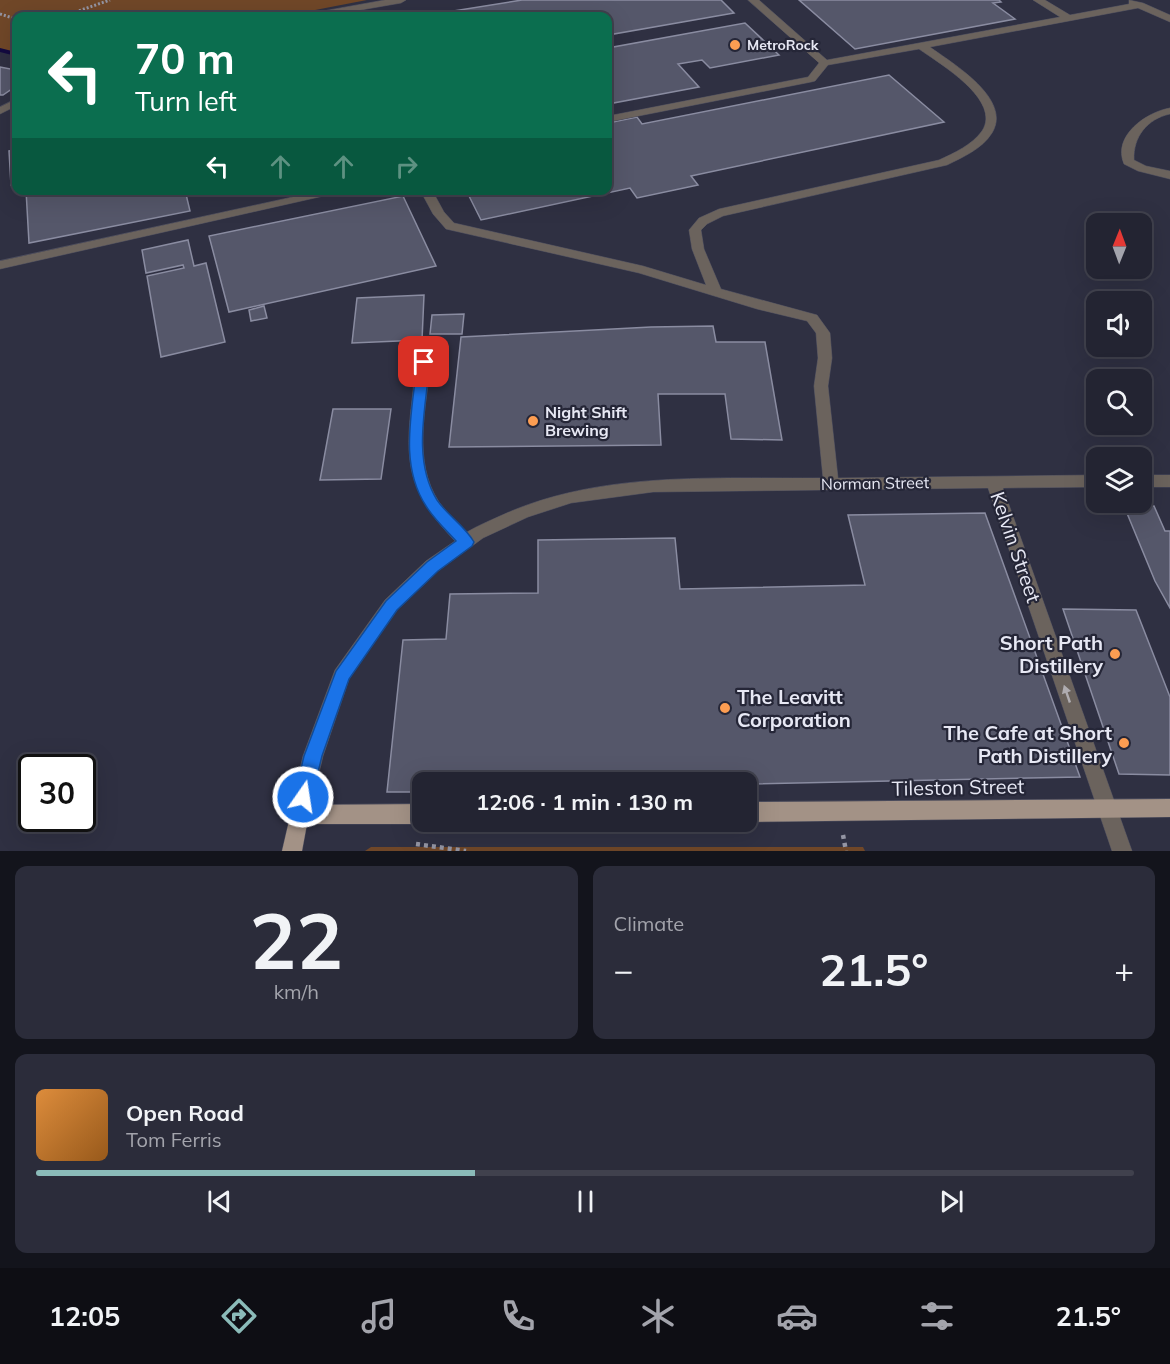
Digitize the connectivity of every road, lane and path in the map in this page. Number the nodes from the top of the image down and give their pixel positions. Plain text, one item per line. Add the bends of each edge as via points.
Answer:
1 (110, 0) edge
2 (401, 0) edge
3 (753, 0) edge
4 (1038, 0) edge
5 (1128, 0) edge
6 (1140, 5) junction
7 (76, 12) edge
8 (335, 12) edge
9 (1070, 19) junction
10 (1170, 20) edge
11 (922, 46) junction
12 (825, 63) junction
13 (1170, 111) edge
14 (612, 118) edge
15 (1170, 175) edge
16 (321, 195) edge
17 (429, 195) edge
18 (0, 265) edge
19 (716, 291) junction
20 (424, 362) dead end
21 (993, 481) junction
22 (1086, 481) edge
23 (1152, 481) edge
24 (1170, 481) edge
25 (831, 483) junction
26 (466, 542) junction
27 (1107, 808) junction
28 (1170, 808) edge
29 (757, 812) edge
30 (412, 814) edge
31 (299, 815) junction
32 (292, 851) edge
33 (416, 851) edge
34 (466, 851) edge
35 (1122, 851) edge

1 - 7 path
2 - 8 street
3 - 12 street
4 - 9 street
5 - 6 street
6 - 9 street
6 - 10 street
9 - 11 street
11 - 12 street
11 - 19 street via 989,101 993,115 988,130 974,147 943,163 719,213 703,221 695,230 698,249
12 - 14 street via 811,79
13 - 15 street via 1146,119 1127,154 1128,162 1142,169
16 - 18 street
17 - 19 street via 450,226 566,250
19 - 25 street via 812,318 823,333 821,386
20 - 26 street via 415,455 420,481 432,504
21 - 22 street, Norman Street
21 - 25 street, Norman Street
27 -> 21 street, Kelvin Street
23 - 24 street
25 - 26 street, Norman Street via 653,486 570,496 522,513
26 - 31 street, Norman Street via 432,566 391,605 342,676 313,756
27 - 28 main road, Tileston Street
27 - 29 main road, Tileston Street
27 - 35 street, Kelvin Street
30 - 31 main road
31 - 32 main road
33 - 34 path via 416,844

